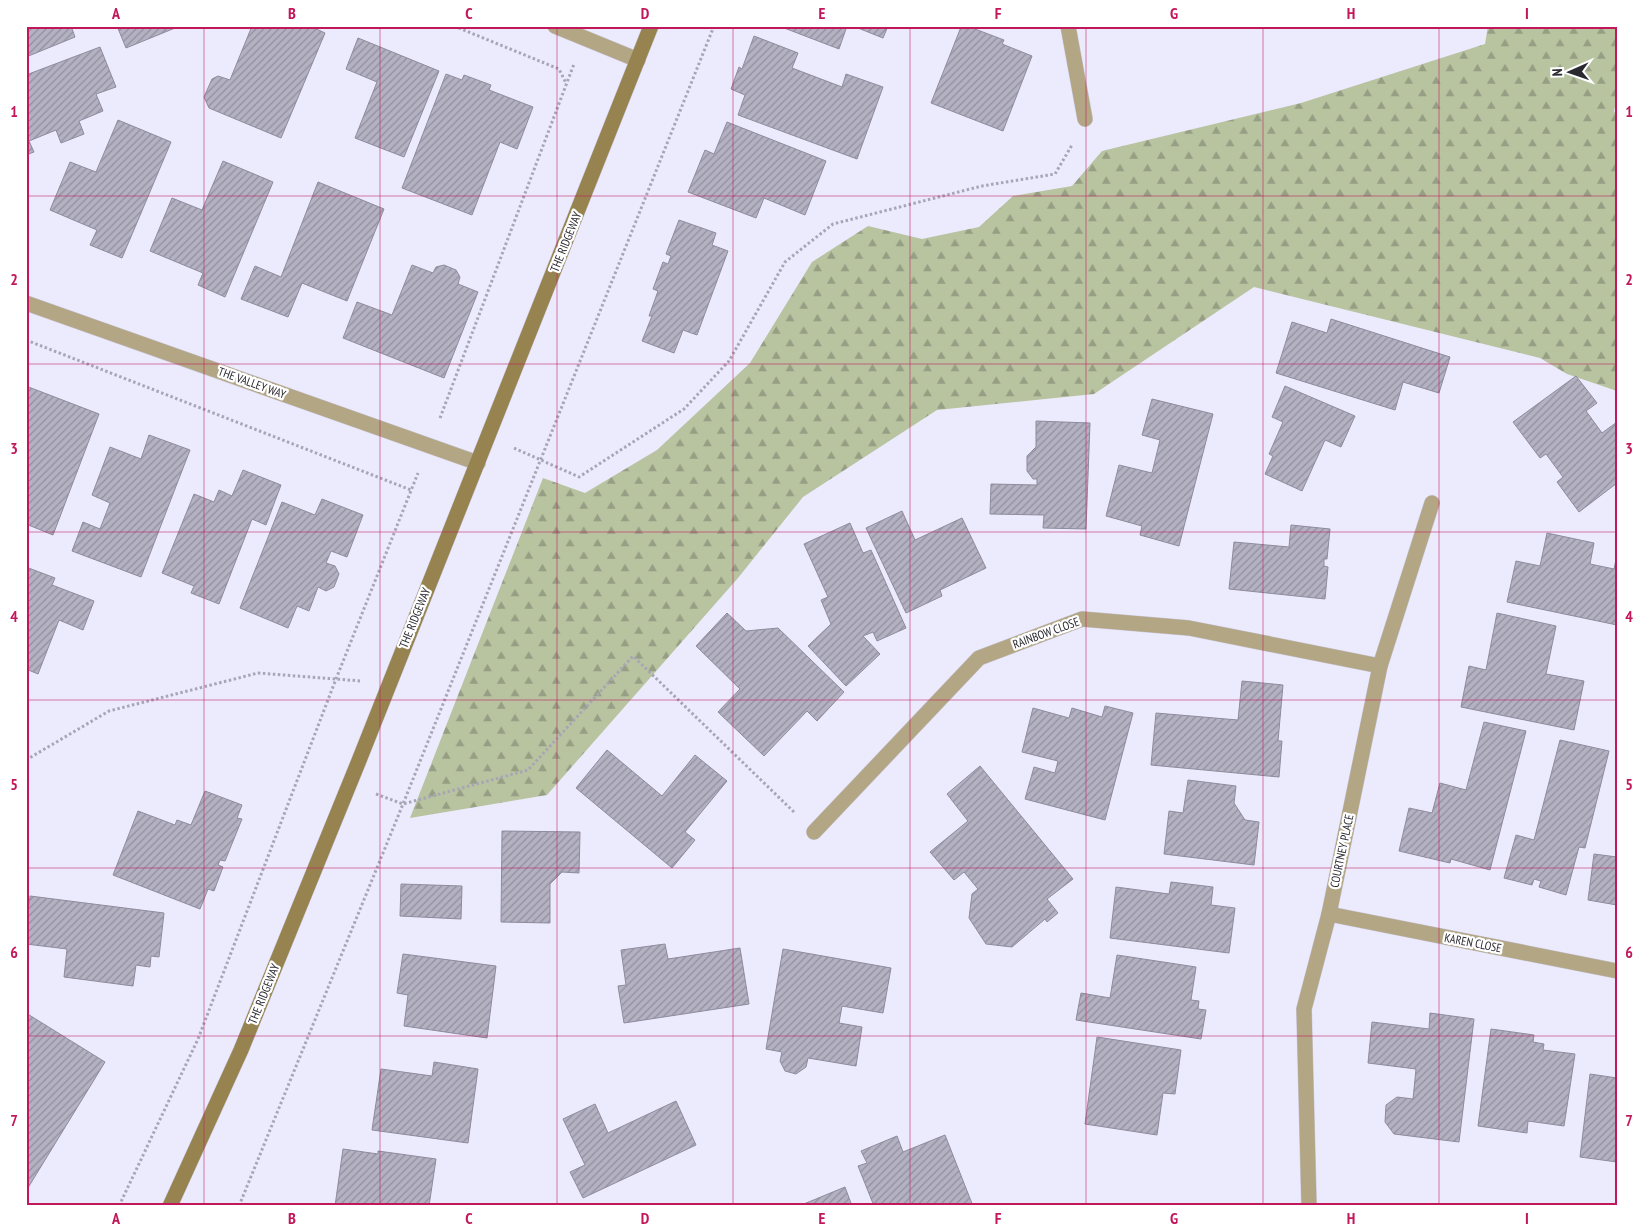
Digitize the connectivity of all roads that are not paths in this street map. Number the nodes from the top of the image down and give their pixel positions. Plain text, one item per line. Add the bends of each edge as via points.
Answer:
1 (555, 26) edge
2 (651, 26) edge
3 (1068, 26) edge
4 (638, 60) junction
5 (1085, 119) road end
6 (26, 303) edge
7 (478, 463) junction
8 (1432, 503) dead end
9 (1380, 666) junction
10 (814, 832) road end
11 (1329, 914) junction
12 (1617, 971) edge
13 (170, 1206) edge
14 (1309, 1206) edge

1 - 4 street
2 - 4 street, THE RIDGEWAY
3 - 5 street
4 - 7 street, THE RIDGEWAY
6 - 7 street, THE VALLEY WAY
7 - 13 street, THE RIDGEWAY via 241,1050
8 - 9 street, COURTNEY PLACE
9 - 10 street, RAINBOW CLOSE via 1189,628 1082,619 978,658
9 - 11 street, COURTNEY PLACE
11 - 12 street, KAREN CLOSE
11 - 14 street, COURTNEY PLACE via 1304,1009

